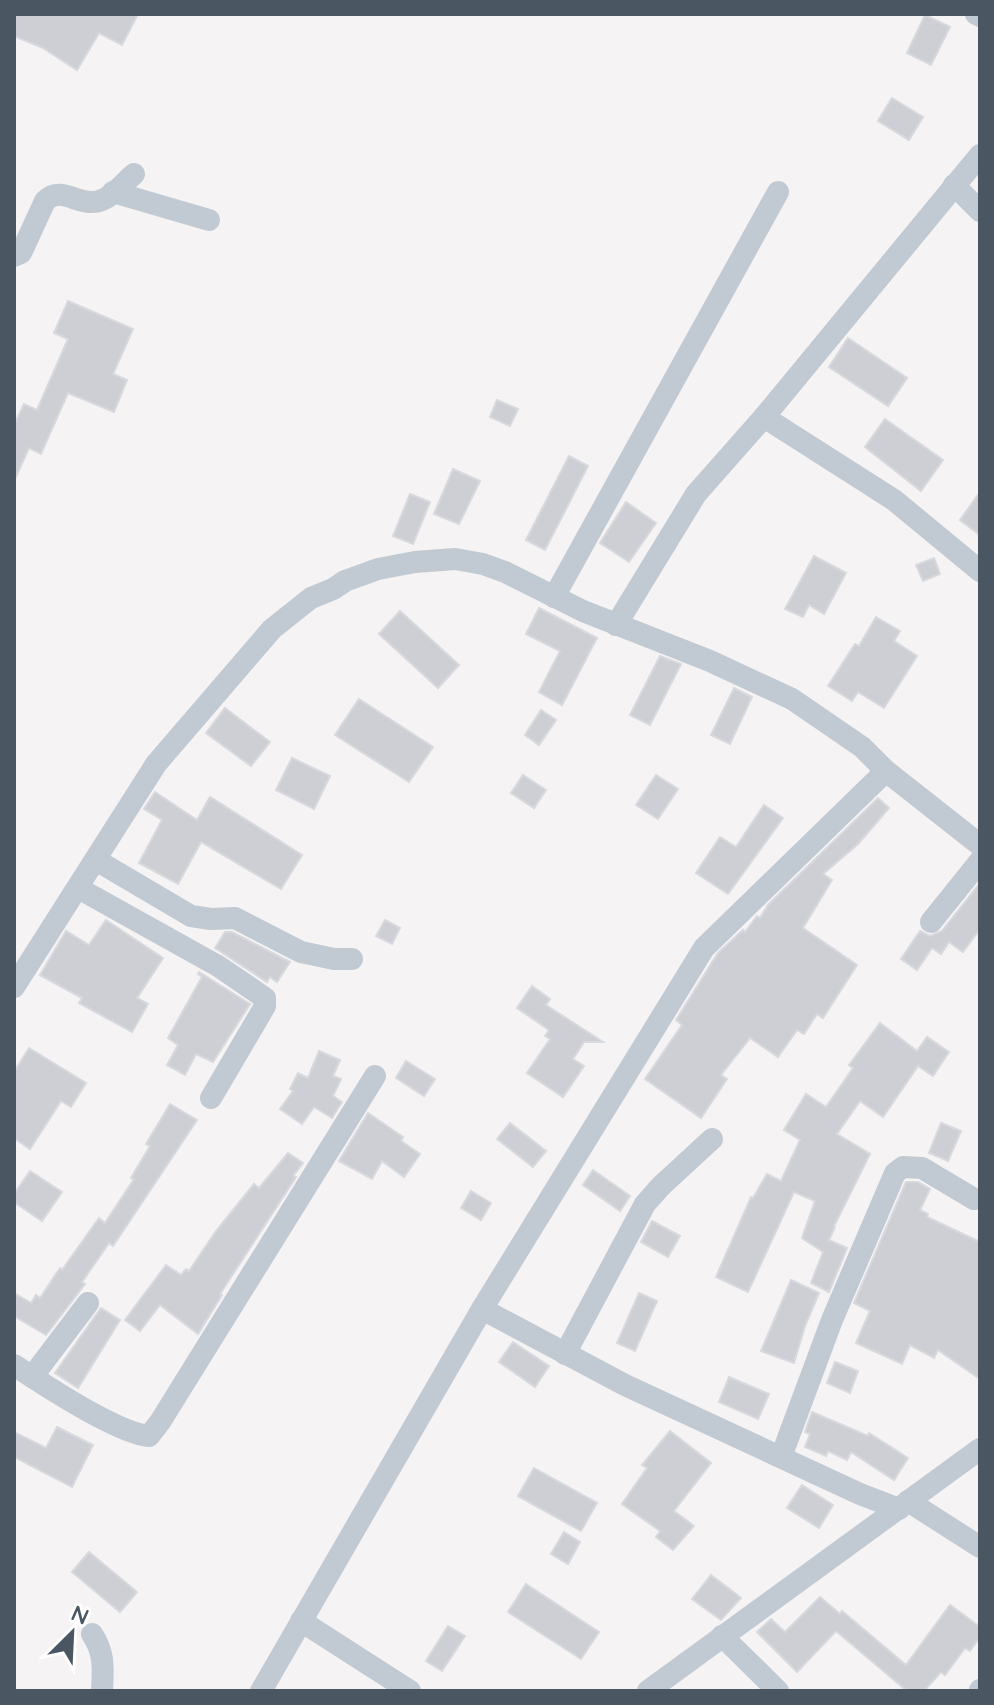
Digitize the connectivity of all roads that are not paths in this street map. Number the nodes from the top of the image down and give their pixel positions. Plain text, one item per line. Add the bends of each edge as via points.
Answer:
1 (980, 155) edge
2 (134, 174) dead end
3 (954, 185) junction
4 (113, 192) junction
5 (778, 192) dead end
6 (980, 211) edge
7 (209, 220) dead end
8 (14, 256) edge
9 (764, 417) junction
10 (980, 571) edge
11 (554, 597) junction
12 (616, 625) junction
13 (886, 771) junction
14 (980, 845) edge
15 (96, 860) junction
16 (980, 861) edge
17 (78, 888) junction
18 (931, 922) dead end
19 (352, 959) dead end
20 (14, 987) edge
21 (375, 1076) dead end
22 (211, 1098) dead end
23 (712, 1139) dead end
24 (974, 1199) dead end
25 (88, 1303) dead end
26 (482, 1309) junction
27 (565, 1354) junction
28 (23, 1371) edge
29 (980, 1449) edge
30 (781, 1457) junction
31 (904, 1505) junction
32 (980, 1547) edge
33 (301, 1621) junction
34 (92, 1634) dead end
35 (722, 1636) junction
36 (102, 1691) edge
37 (261, 1691) edge
38 (410, 1691) edge
39 (648, 1691) edge
40 (778, 1691) edge

1 - 3 street
2 - 4 street
3 - 6 street
3 - 9 street
4 - 7 street
4 - 8 street via 93,202 51,196 21,253
5 - 11 street
9 - 10 street via 894,500
9 - 12 street via 696,494
11 - 12 street
11 - 15 street via 505,572 455,559 378,569 311,598 272,629 156,764
12 - 13 street via 792,699 862,747
13 - 14 street
13 - 26 street via 704,948
15 - 17 street
15 - 19 street via 191,916 235,918 301,952
16 - 18 street
17 - 20 street
17 - 22 street via 265,998
21 - 28 street via 149,1436 135,1435
23 - 27 street via 645,1204
24 - 30 street via 922,1168 903,1167 895,1173
25 - 28 street
26 - 27 street
26 - 33 street
27 - 30 street
29 - 31 street
30 - 31 street via 860,1494
31 - 32 street
31 - 35 street
33 - 37 street
33 - 38 street
34 - 36 street via 104,1660
35 - 39 street
35 - 40 street

